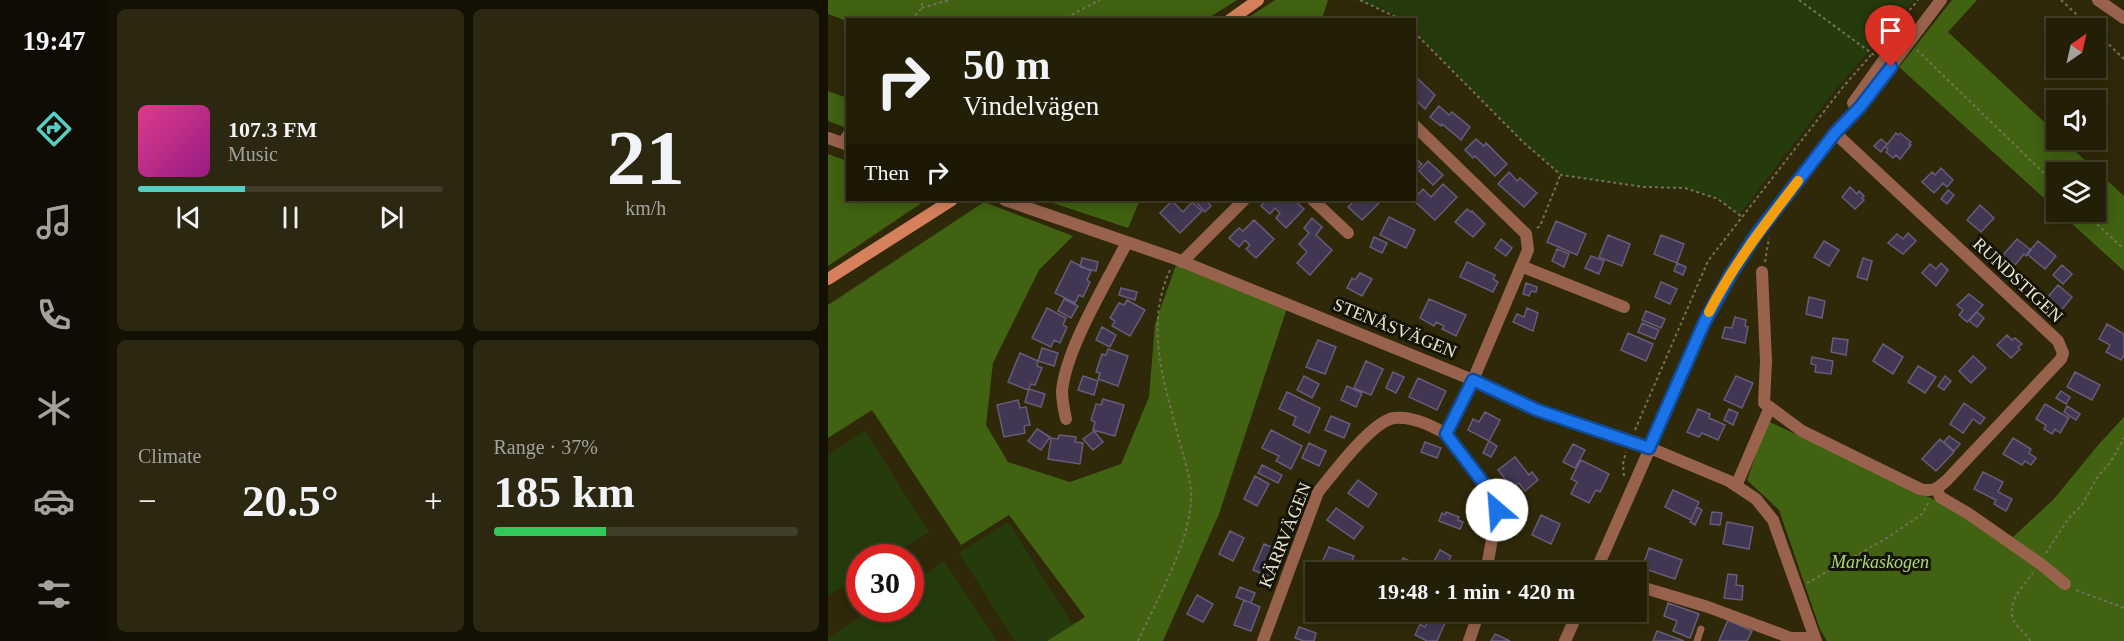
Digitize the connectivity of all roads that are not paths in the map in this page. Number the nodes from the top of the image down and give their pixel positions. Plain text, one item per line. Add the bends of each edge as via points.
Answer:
1 (1258, 0) edge
2 (1936, 0) edge
3 (1941, 0) edge
4 (2098, 0) edge
5 (1233, 18) edge
6 (2124, 18) edge
7 (1416, 126) edge
8 (1839, 128) junction
9 (950, 201) edge
10 (1011, 201) edge
11 (1243, 201) edge
12 (1314, 201) edge
13 (1347, 233) dead end
14 (1127, 242) junction
15 (1179, 260) junction
16 (1521, 266) junction
17 (1762, 272) road end
18 (828, 279) edge
19 (1624, 307) dead end
20 (1473, 380) junction
21 (1770, 407) junction
22 (1066, 419) dead end
23 (1446, 434) junction
24 (1649, 448) junction
25 (1736, 486) junction
26 (1937, 489) junction
27 (1488, 562) edge
28 (1600, 562) edge
29 (2065, 584) road end
30 (1647, 589) edge
31 (1476, 622) edge
32 (1574, 622) edge
33 (1701, 629) dead end
34 (1815, 639) edge
35 (1263, 641) edge
36 (1469, 641) edge
37 (1565, 641) edge
38 (1697, 641) edge

1 - 5 main road
2 - 8 street via 1883,61
3 - 8 street via 1860,107
4 - 6 street
7 - 16 street via 1526,234 1528,250
8 - 24 street via 1756,235 1718,296
8 - 26 street, RUNDSTIGEN via 2058,341 2063,352 2061,359
9 - 18 main road
10 - 14 street, STENÅSVÄGEN
11 - 15 street
12 - 13 street
14 - 15 street, STENÅSVÄGEN
14 - 22 street via 1086,322 1067,371 1062,392
15 - 20 street, STENÅSVÄGEN
16 - 19 street
16 - 20 street
17 - 21 street via 1764,403
20 - 23 street
20 - 24 street, STENÅSVÄGEN via 1537,410
21 - 25 street
21 - 26 street via 1802,431 1920,489
23 - 27 street via 1488,489 1497,510
23 - 35 street, KÄRRVÄGEN via 1410,419 1383,421 1331,476 1315,499
24 - 25 street, STENÅSVÄGEN
24 - 28 street
25 - 34 street, STENÅSVÄGEN via 1756,500 1773,520
26 - 29 street via 1940,497
30 - 34 street via 1791,638
31 - 36 street
32 - 37 street
33 - 38 lane

